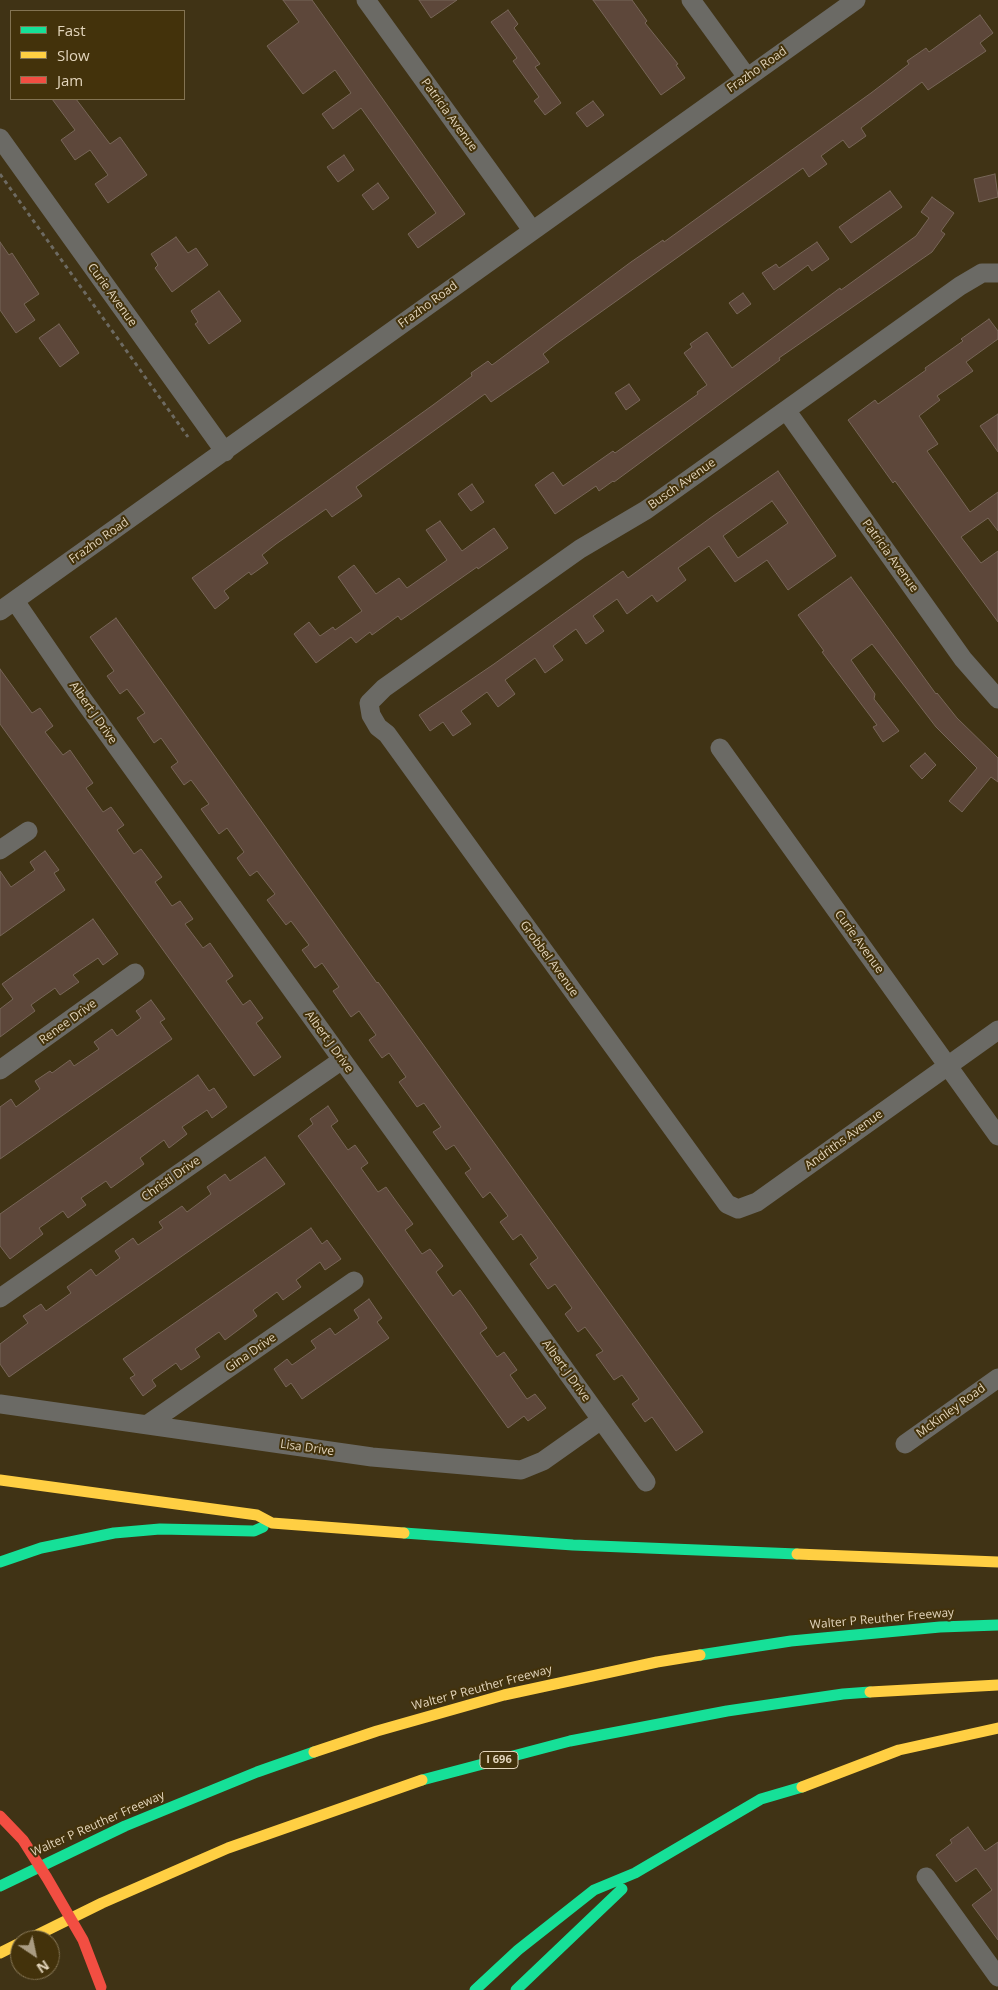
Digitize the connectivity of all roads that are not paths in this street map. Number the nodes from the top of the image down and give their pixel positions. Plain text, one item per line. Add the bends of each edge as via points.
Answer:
1 (366, 0) edge
2 (691, 0) edge
3 (856, 0) edge
4 (747, 78) junction
5 (0, 138) edge
6 (532, 230) junction
7 (998, 272) edge
8 (786, 410) junction
9 (225, 452) junction
10 (7, 606) edge
11 (998, 699) edge
12 (370, 703) joint
13 (720, 748) dead end
14 (28, 831) dead end
15 (0, 850) edge
16 (136, 973) dead end
17 (998, 1030) edge
18 (342, 1060) junction
19 (948, 1066) junction
20 (0, 1070) edge
21 (998, 1136) edge
22 (738, 1209) joint
23 (354, 1281) dead end
24 (0, 1298) edge
25 (998, 1378) edge
26 (0, 1404) edge
27 (601, 1420) junction
28 (148, 1424) junction
29 (905, 1444) dead end
30 (0, 1480) edge
31 (646, 1482) dead end
32 (272, 1523) junction
33 (0, 1562) edge
34 (998, 1562) edge
35 (998, 1625) edge
36 (998, 1684) edge
37 (998, 1728) edge
38 (0, 1816) edge
39 (635, 1873) junction
40 (926, 1877) dead end
41 (0, 1886) edge
42 (47, 1930) edge
43 (998, 1977) edge
44 (102, 1989) edge
45 (475, 1990) edge
46 (516, 1990) edge

1 - 6 street, Patricia Avenue
2 - 4 street
3 - 4 street, Frazho Road
4 - 6 street, Frazho Road
5 - 9 street, Curie Avenue
6 - 9 street, Frazho Road
7 - 8 street, Busch Avenue via 982,273 960,286
8 - 11 street, Patricia Avenue via 963,659
8 - 12 street, Busch Avenue via 646,510 572,554 384,688
9 - 10 street, Frazho Road
10 - 18 street, Albert J Drive
12 - 22 street, Grobbel Avenue via 371,715 378,727 387,734 721,1197
13 - 19 street, Curie Avenue
14 - 15 street
16 - 20 street, Renee Drive
17 - 19 street, Andriths Avenue
18 - 24 street, Christi Drive
18 - 27 street, Albert J Drive
19 - 21 street, Curie Avenue
19 - 22 street, Andriths Avenue via 757,1202
23 - 28 street, Gina Drive
25 - 29 street, McKinley Road
26 - 28 street, Lisa Drive
27 - 28 street, Lisa Drive via 543,1462 521,1470 372,1456 200,1434
27 - 31 street, Albert J Drive
30 - 32 highway via 257,1515
32 - 33 highway via 254,1531 160,1529 114,1533 41,1548
32 - 34 highway via 573,1545
35 - 41 highway, Walter P Reuther Freeway via 791,1640 657,1662 504,1695 377,1731 258,1772 125,1826
36 - 42 highway, I 696 via 843,1694 727,1711 560,1744 416,1782 228,1848
37 - 39 highway via 900,1750 761,1799
38 - 44 highway, bridge via 23,1840 47,1878 83,1940
39 - 45 highway via 594,1890 518,1950
39 - 46 highway
40 - 43 street

